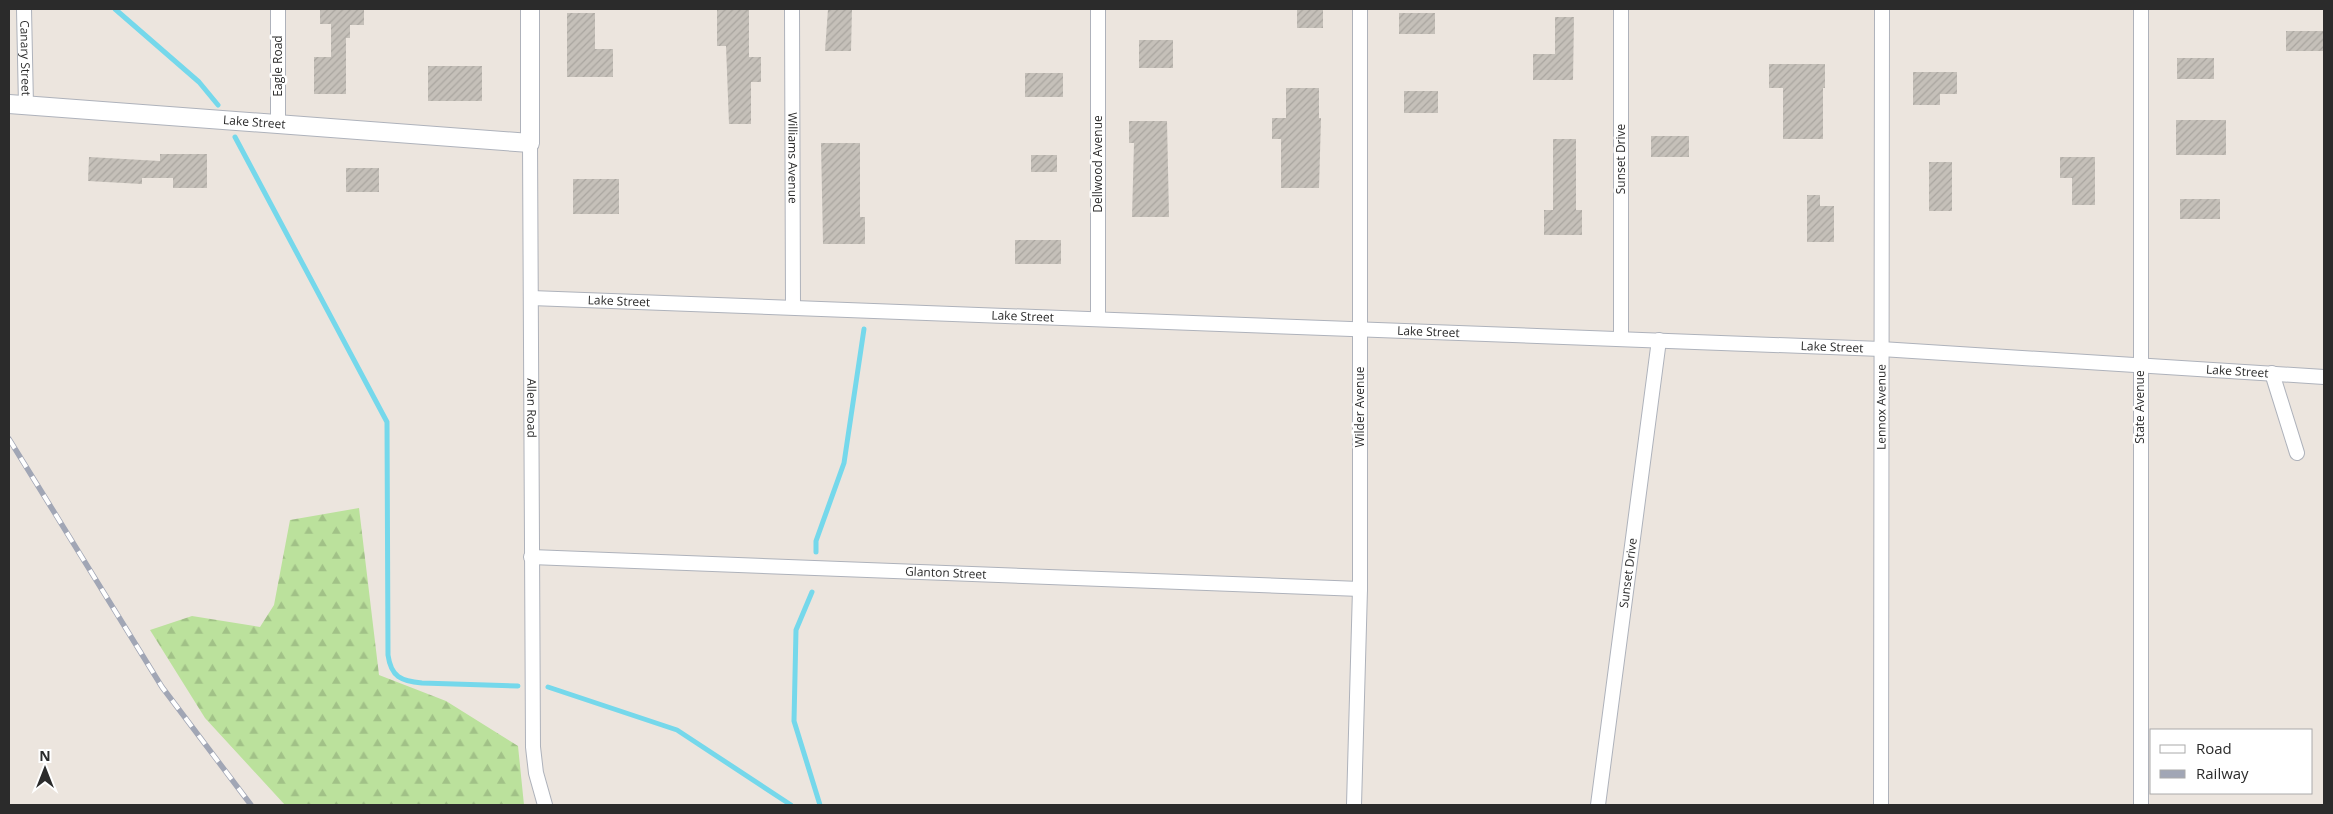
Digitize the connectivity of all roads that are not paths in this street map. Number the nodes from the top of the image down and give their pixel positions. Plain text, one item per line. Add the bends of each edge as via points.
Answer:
1 (24, 9) edge
2 (278, 9) edge
3 (530, 9) edge
4 (792, 9) edge
5 (1098, 9) edge
6 (1360, 9) edge
7 (1621, 9) edge
8 (1882, 9) edge
9 (2141, 9) edge
10 (17, 105) edge
11 (278, 124) junction
12 (530, 143) junction
13 (531, 298) junction
14 (793, 308) junction
15 (1098, 319) junction
16 (1360, 329) junction
17 (1621, 339) junction
18 (1659, 340) junction
19 (1881, 349) junction
20 (2140, 366) junction
21 (2272, 374) junction
22 (2324, 377) edge
23 (2297, 453) dead end
24 (531, 557) junction
25 (1360, 589) junction
26 (545, 805) edge
27 (1354, 805) edge
28 (1598, 805) edge
29 (1881, 805) edge
30 (2140, 805) edge

1 - 10 street, Canary Street
2 - 11 street, Eagle Road
3 - 12 street, Allen Road
4 - 14 street, Williams Avenue
5 - 15 street, Dellwood Avenue
6 - 16 street, Wilder Avenue
7 - 17 street, Sunset Drive
8 - 19 street, Lennox Avenue
9 - 20 street, State Avenue
10 - 11 street, Lake Street
11 - 12 street, Lake Street
12 - 13 street, Allen Road
13 - 14 street, Lake Street
13 - 24 street, Allen Road
14 - 15 street, Lake Street
15 - 16 street, Lake Street
16 - 17 street, Lake Street
16 - 25 street, Wilder Avenue
17 - 18 street, Lake Street
18 - 19 street, Lake Street
18 - 28 street, Sunset Drive
19 - 20 street, Lake Street
19 - 29 street, Lennox Avenue
20 - 21 street, Lake Street
20 - 30 street, State Avenue
21 - 22 street, Lake Street
21 - 23 street
24 - 25 street, Glanton Street
24 - 26 street, Allen Road via 533,747 536,774
25 - 27 street, Wilder Avenue

